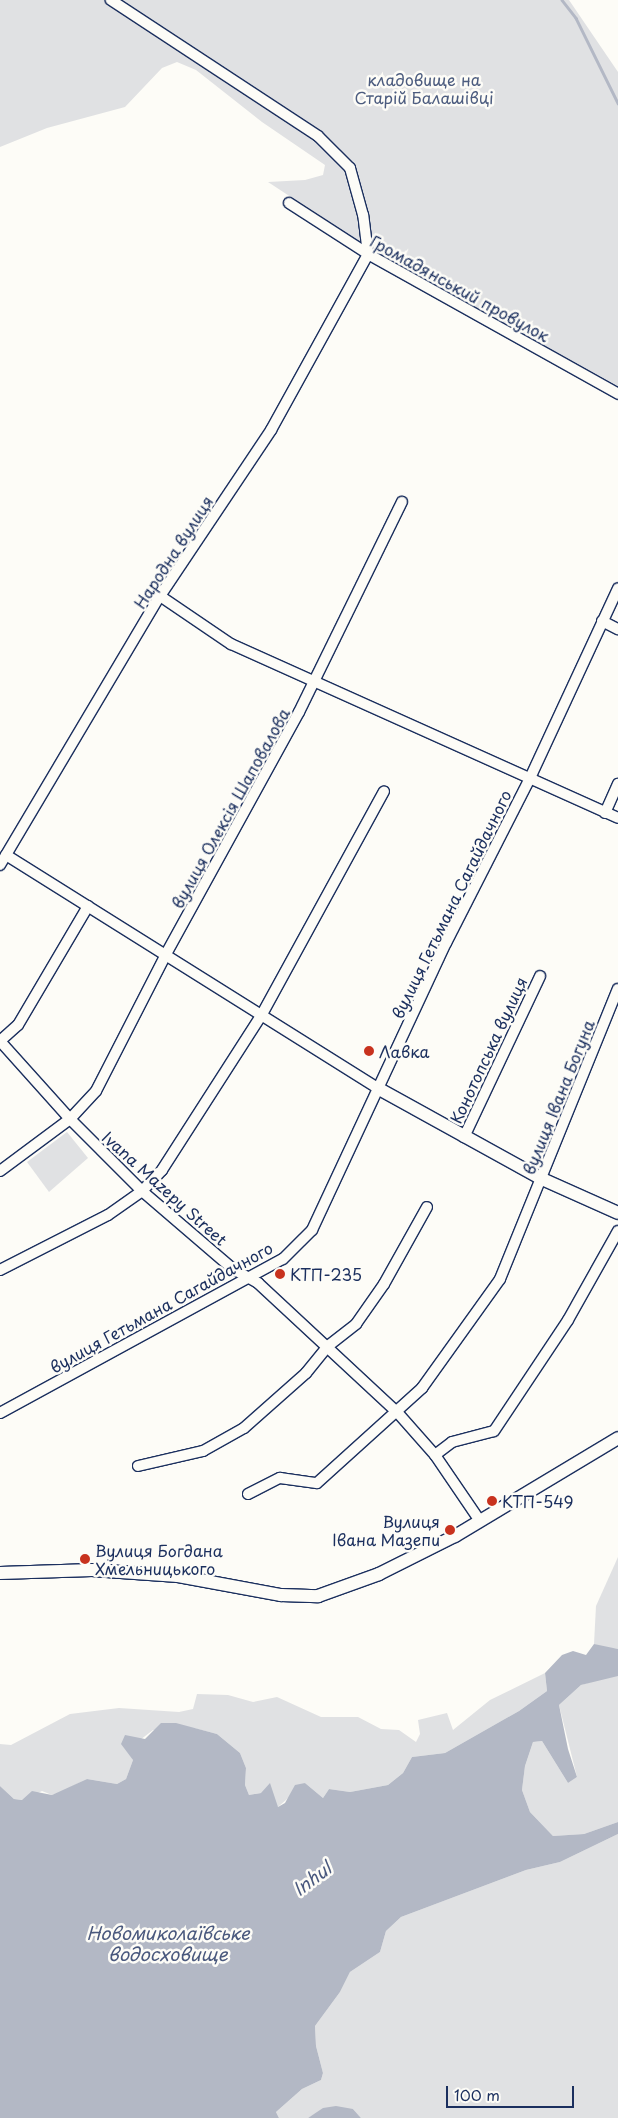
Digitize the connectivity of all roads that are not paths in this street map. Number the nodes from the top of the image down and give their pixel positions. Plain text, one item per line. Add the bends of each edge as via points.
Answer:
1 (111, 0) edge
2 (289, 203) dead end
3 (368, 254) junction
4 (618, 394) edge
5 (402, 502) dead end
6 (618, 588) edge
7 (160, 596) junction
8 (602, 621) junction
9 (618, 629) edge
10 (312, 680) junction
11 (530, 778) junction
12 (618, 784) edge
13 (384, 791) dead end
14 (605, 813) junction
15 (618, 818) edge
16 (6, 855) junction
17 (0, 865) edge
18 (88, 906) junction
19 (166, 954) junction
20 (540, 976) dead end
21 (618, 989) edge
22 (260, 1016) junction
23 (0, 1041) edge
24 (378, 1088) junction
25 (70, 1119) junction
26 (464, 1137) junction
27 (0, 1171) edge
28 (542, 1179) junction
29 (142, 1191) junction
30 (427, 1207) dead end
31 (618, 1214) edge
32 (618, 1232) edge
33 (0, 1270) edge
34 (247, 1278) junction
35 (328, 1346) junction
36 (397, 1412) junction
37 (0, 1413) edge
38 (618, 1438) edge
39 (435, 1454) junction
40 (138, 1466) dead end
41 (248, 1494) dead end
42 (480, 1521) junction
43 (0, 1573) edge

1 - 3 street via 318,136 350,168 363,215
2 - 3 street, Громадянський провулок
3 - 4 street, Громадянський провулок
3 - 7 street, Народна вулиця via 271,430
5 - 10 street, вулиця Олексія Шаповалова
6 - 8 street, вулиця Гетьмана Сагайдачного
7 - 10 street via 230,644
7 - 16 street, Народна вулиця
8 - 9 street
8 - 11 street, вулиця Гетьмана Сагайдачного
10 - 11 street
10 - 19 street, вулиця Олексія Шаповалова via 299,712
11 - 14 street
11 - 24 street, вулиця Гетьмана Сагайдачного via 446,943
12 - 14 street
13 - 22 street
14 - 15 street
16 - 17 street, Народна вулиця
16 - 18 street
18 - 19 street
18 - 23 street via 18,1025
19 - 22 street
19 - 25 street, вулиця Олексія Шаповалова via 96,1091
20 - 26 street, Конотопська вулиця
21 - 28 street, вулиця Івана Богуна
22 - 24 street
22 - 29 street via 162,1170
23 - 25 street, Ivana Mazepy Street
24 - 26 street
24 - 34 street, вулиця Гетьмана Сагайдачного via 312,1230 283,1259
25 - 27 street, вулиця Олексія Шаповалова
25 - 29 street, Ivana Mazepy Street
26 - 28 street
28 - 31 street
28 - 36 street, вулиця Івана Богуна via 500,1279 422,1388
29 - 33 street via 108,1215
29 - 34 street, Ivana Mazepy Street via 232,1269
30 - 35 street via 384,1284 356,1324
32 - 39 street via 568,1320 494,1431 452,1442
34 - 35 street, Ivana Mazepy Street via 258,1283
34 - 37 street, вулиця Гетьмана Сагайдачного
35 - 36 street, Ivana Mazepy Street
35 - 40 street via 306,1373 244,1428 203,1451
36 - 39 street, Ivana Mazepy Street
36 - 41 street, вулиця Івана Богуна via 317,1483 280,1478
38 - 42 street
39 - 42 street, Ivana Mazepy Street
42 - 43 street via 379,1574 318,1596 281,1595 178,1576 92,1570

